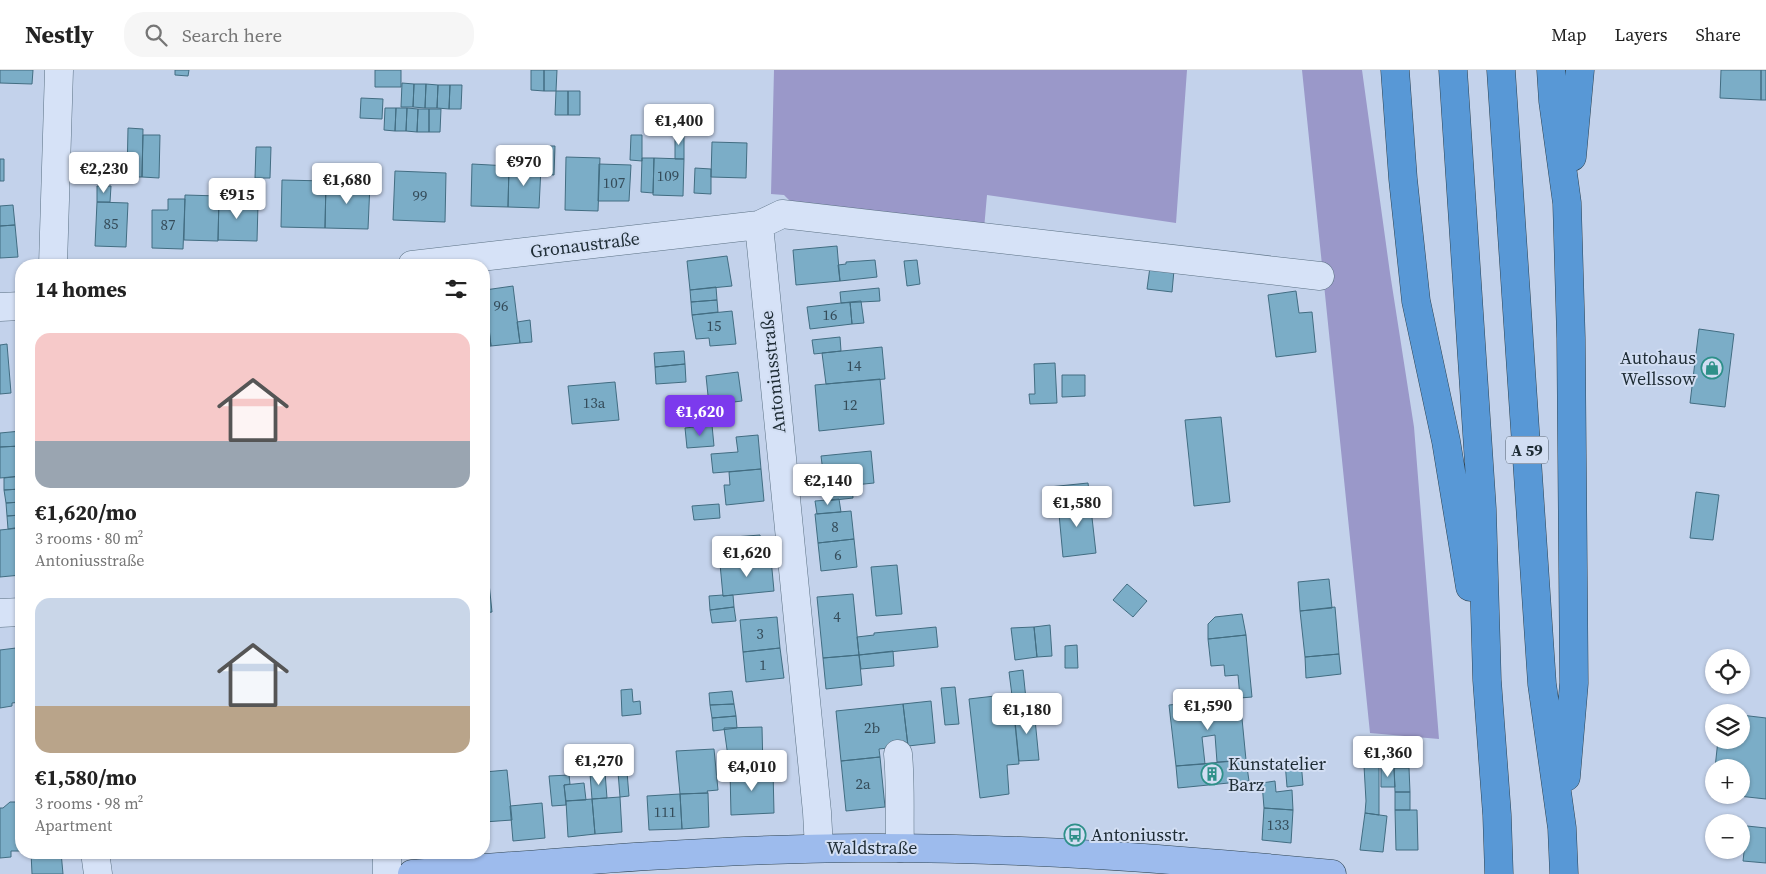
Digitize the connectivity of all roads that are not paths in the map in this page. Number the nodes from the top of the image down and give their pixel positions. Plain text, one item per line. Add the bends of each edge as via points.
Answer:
1 (59, 70) edge
2 (1395, 70) edge
3 (1453, 70) edge
4 (1501, 70) edge
5 (1551, 70) edge
6 (1580, 70) edge
7 (1567, 203) junction
8 (759, 225) junction
9 (53, 259) edge
10 (464, 259) edge
11 (1320, 276) dead end
12 (15, 306) edge
13 (0, 307) edge
14 (15, 612) edge
15 (0, 613) edge
16 (1487, 680) junction
17 (898, 754) dead end
18 (1562, 828) junction
19 (820, 848) junction
20 (900, 848) junction
21 (95, 859) edge
22 (387, 859) edge
23 (98, 874) edge
24 (387, 874) edge
25 (412, 874) edge
26 (1332, 874) edge
27 (1500, 874) edge
28 (1564, 874) edge

1 - 9 street
2 - 16 highway via 1416,302 1446,441
3 - 16 highway via 1482,509
4 - 18 highway, A 59 via 1542,684
5 - 7 highway
6 - 7 highway
7 - 18 highway via 1574,683
8 - 10 street, Gronaustraße
8 - 11 street, Gronaustraße via 782,214
8 - 19 street, Antoniusstraße
12 - 13 street
14 - 15 street
16 - 27 highway
17 - 20 street
18 - 28 highway, A 59
19 - 20 main road, Waldstraße
19 - 25 main road, Waldstraße via 580,860
20 - 26 main road, Waldstraße via 1066,852
21 - 23 street
22 - 24 street

